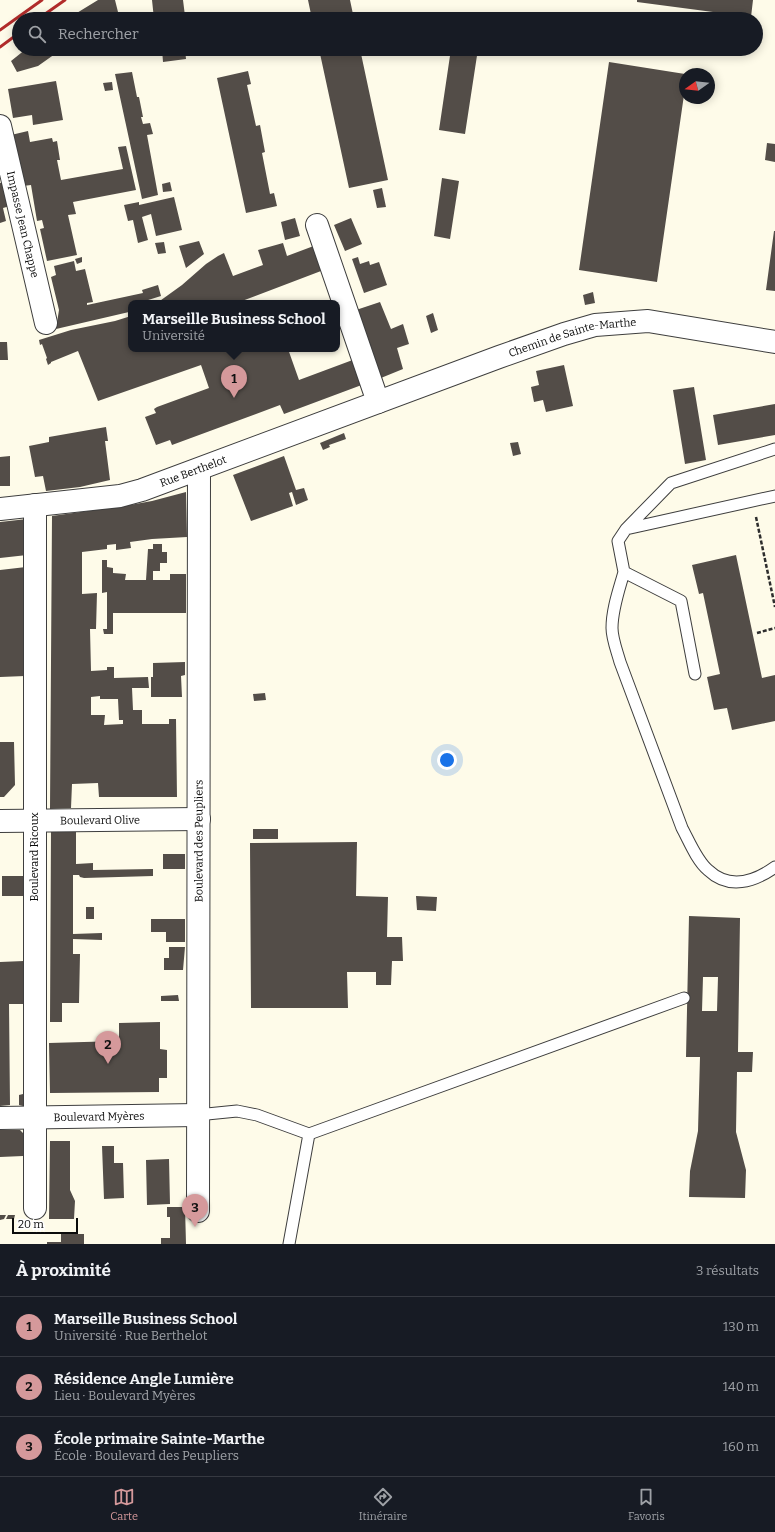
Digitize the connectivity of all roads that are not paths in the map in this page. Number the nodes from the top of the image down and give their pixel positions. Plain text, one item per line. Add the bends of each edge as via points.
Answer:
1 (0, 126) edge
2 (317, 225) dead end
3 (46, 323) dead end
4 (775, 342) edge
5 (378, 402) junction
6 (775, 449) edge
7 (199, 470) junction
8 (775, 496) edge
9 (35, 505) junction
10 (0, 509) edge
11 (626, 529) junction
12 (624, 572) junction
13 (695, 674) dead end
14 (199, 819) junction
15 (0, 821) edge
16 (34, 821) junction
17 (775, 867) edge
18 (684, 998) dead end
19 (197, 1115) junction
20 (0, 1118) edge
21 (35, 1118) junction
22 (309, 1134) junction
23 (35, 1208) dead end
24 (198, 1211) dead end
25 (289, 1244) edge

1 - 3 street, Impasse Jean Chappe
2 - 5 street
4 - 5 street, Chemin de Sainte-Marthe via 648,321 595,325
5 - 7 street, Rue Berthelot
6 - 11 lane via 671,483
7 - 9 street, Rue Berthelot via 120,496
7 - 14 street, Boulevard des Peupliers
8 - 11 lane
9 - 10 street, Rue Berthelot
9 - 16 street, Boulevard Ricoux
11 - 12 lane via 618,541
12 - 13 lane via 681,601
12 - 17 lane via 613,611 612,629 616,647 679,821 693,850 708,870 726,881 740,882 763,876
14 - 16 street, Boulevard Olive
14 - 19 street, Boulevard des Peupliers
15 - 16 street, Boulevard Olive
16 - 21 street, Boulevard Ricoux
18 - 22 lane
19 - 21 street, Boulevard Myères
19 - 22 lane via 237,1111 257,1114
19 - 24 street, Boulevard des Peupliers
20 - 21 street, Boulevard Myères
21 - 23 street, Boulevard Ricoux
22 - 25 lane

